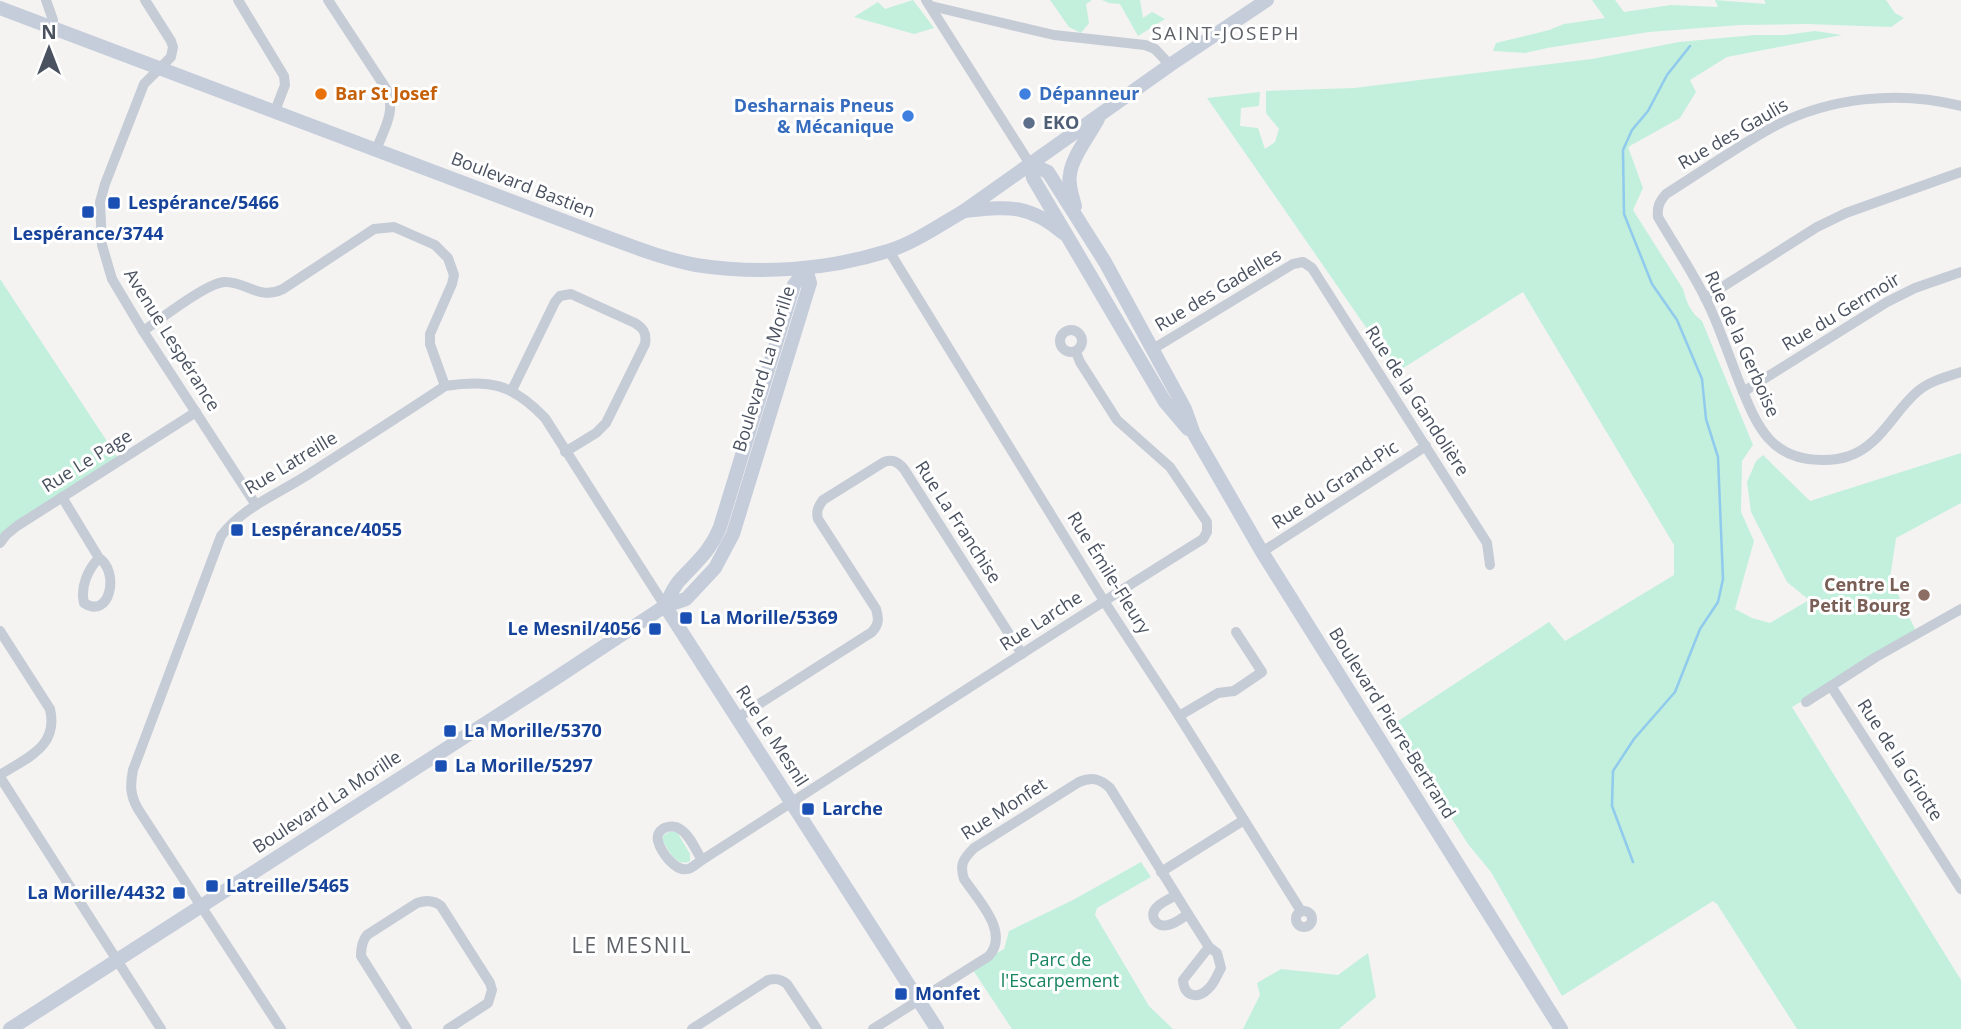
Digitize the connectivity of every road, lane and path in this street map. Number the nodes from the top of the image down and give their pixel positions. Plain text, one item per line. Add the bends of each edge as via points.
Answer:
1 (46, 0) edge
2 (145, 0) edge
3 (238, 0) edge
4 (328, 0) edge
5 (1267, 0) edge
6 (929, 3) edge
7 (0, 8) edge
8 (50, 26) junction
9 (1170, 65) junction
10 (161, 68) junction
11 (1961, 106) edge
12 (275, 111) junction
13 (1100, 114) junction
14 (376, 150) junction
15 (1030, 164) junction
16 (1961, 172) edge
17 (1657, 208) joint
18 (964, 211) junction
19 (1081, 224) junction
20 (1072, 241) junction
21 (889, 251) junction
22 (1303, 262) joint
23 (806, 269) junction
24 (1961, 272) edge
25 (1705, 298) junction
26 (143, 331) junction
27 (1153, 349) junction
28 (1076, 352) dead end
29 (1961, 372) edge
30 (445, 386) junction
31 (512, 390) junction
32 (1744, 392) junction
33 (195, 412) junction
34 (1194, 434) junction
35 (1426, 446) junction
36 (565, 452) junction
37 (62, 498) junction
38 (256, 505) junction
39 (0, 543) edge
40 (1262, 552) junction
41 (99, 558) dead end
42 (1490, 565) dead end
43 (1104, 601) junction
44 (664, 606) junction
45 (1960, 613) edge
46 (0, 631) edge
47 (1236, 632) dead end
48 (1022, 654) junction
49 (1831, 686) junction
50 (1806, 702) dead end
51 (1179, 716) junction
52 (737, 718) junction
53 (0, 776) edge
54 (792, 802) junction
55 (1244, 820) junction
56 (702, 860) dead end
57 (1161, 872) junction
58 (1961, 889) edge
59 (1176, 895) junction
60 (201, 906) junction
61 (1301, 911) dead end
62 (1188, 914) junction
63 (1209, 947) dead end
64 (116, 960) junction
65 (918, 1000) junction
66 (10, 1029) edge
67 (161, 1029) edge
68 (281, 1029) edge
69 (407, 1029) edge
70 (448, 1029) edge
71 (692, 1029) edge
72 (817, 1029) edge
73 (873, 1029) edge
74 (937, 1029) edge
75 (1561, 1029) edge

1 - 8 street via 53,20
2 - 10 street via 173,47
3 - 12 street via 284,76
4 - 14 street via 391,99 391,112
5 - 9 main road, Boulevard Bastien
6 - 9 street via 1054,35 1145,45
6 - 15 street, Boulevard Pierre-Bertrand
7 - 8 main road, Boulevard Bastien
8 - 10 main road, Boulevard Bastien
9 - 13 main road, Boulevard Bastien
10 - 12 main road, Boulevard Bastien
10 - 26 street, Avenue Lespérance via 144,84 100,202 102,245 112,279
11 - 17 street, Rue des Gaulis via 1891,97 1857,100 1797,116 1666,194
12 - 14 main road, Boulevard Bastien
13 - 15 main road, Boulevard Bastien
13 - 19 main road via 1070,173
14 - 23 main road, Boulevard Bastien via 663,257 734,269
15 - 18 main road, Boulevard Bastien
15 - 19 main road, Boulevard Pierre-Bertrand via 1048,172
15 - 20 main road, Boulevard Pierre-Bertrand via 1033,178
16 - 25 street via 1846,213
17 - 25 street, Rue de la Gerboise via 1658,218
18 - 20 main road via 1023,210 1047,220
18 - 21 main road, Boulevard Bastien
19 - 27 main road, Boulevard Pierre-Bertrand
20 - 34 main road, Boulevard Pierre-Bertrand via 1165,402
21 - 23 main road, Boulevard Bastien
21 - 43 street, Rue Émile-Fleury
22 - 27 street, Rue des Gadelles
22 - 35 street, Rue de la Gandolière via 1312,268
23 - 44 main road, Boulevard La Morille via 794,285 714,542
24 - 32 street, Rue du Germoir via 1887,302
25 - 32 street, Rue de la Gerboise
26 - 30 street via 212,285 226,282 274,293 374,229 394,227 440,249 452,268 452,284 430,334
26 - 33 street, Avenue Lespérance
27 - 34 main road, Boulevard Pierre-Bertrand
28 - 43 street, Rue Larche via 1117,420 1170,467 1207,522 1203,540
29 - 32 street, Rue de la Gerboise via 1926,385 1869,446 1833,460 1797,456 1772,442 1754,419
30 - 31 street, Rue Latreille via 470,382
30 - 38 street, Rue Latreille
31 - 36 street, Rue Latreille via 545,418
31 - 36 street via 560,296 571,294 642,327 645,344 606,424
33 - 37 street, Rue Le Page
33 - 38 street, Avenue Lespérance
34 - 40 main road, Boulevard Pierre-Bertrand
35 - 40 street, Rue du Grand-Pic
35 - 42 street, Rue de la Gandolière via 1487,543
36 - 44 street, Rue Latreille
37 - 39 street, Rue Le Page via 17,526
37 - 41 street
38 - 60 street, Rue Latreille via 221,536 130,786 132,799
40 - 75 main road, Boulevard Pierre-Bertrand
43 - 48 street, Rue Larche
43 - 51 street, Rue Émile-Fleury
44 - 52 main road, Rue Le Mesnil
44 - 60 main road, Boulevard La Morille
45 - 49 street via 1894,646
46 - 53 street via 52,719 42,748
47 - 51 street via 1262,673
48 - 52 street, Rue La Franchise via 904,469 890,460 823,500 817,512 876,609 878,625
48 - 54 street, Rue Larche
49 - 50 street
49 - 58 street, Rue de la Griotte
51 - 55 street, Rue Émile-Fleury
52 - 54 main road, Rue Le Mesnil
53 - 64 street
54 - 56 street, Rue Larche
54 - 65 main road, Rue Le Mesnil
55 - 57 street
55 - 61 street, Rue Émile-Fleury
57 - 59 street
57 - 65 street, Rue Monfet via 1110,788 1097,778 1079,782 966,856 961,870 996,930 996,948
59 - 62 street
59 - 62 street via 1154,911 1155,922 1168,926
60 - 64 main road, Boulevard La Morille
60 - 68 street
62 - 63 street
64 - 66 main road, Boulevard La Morille
64 - 67 street
65 - 73 street, Rue Monfet
65 - 74 main road, Rue Le Mesnil
69 - 70 street via 361,956 361,947 367,935 425,901 442,906 492,990 488,1003
71 - 72 street via 774,978 788,984

